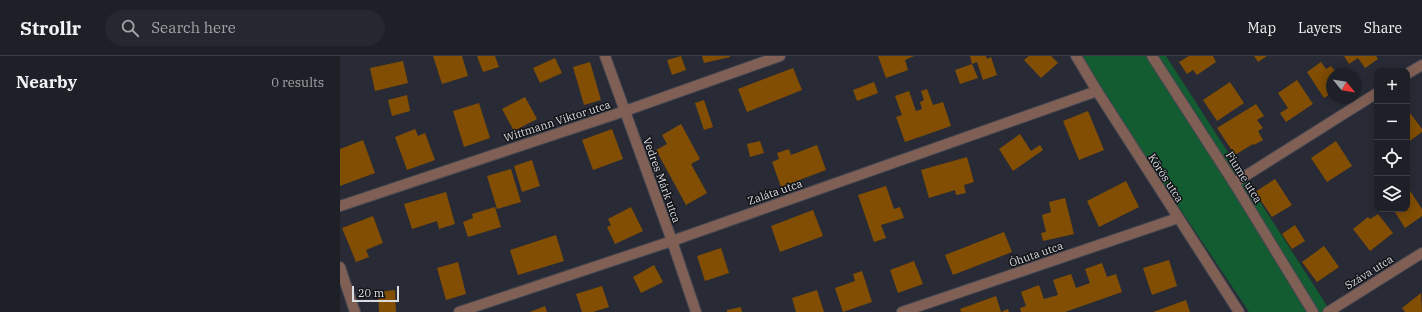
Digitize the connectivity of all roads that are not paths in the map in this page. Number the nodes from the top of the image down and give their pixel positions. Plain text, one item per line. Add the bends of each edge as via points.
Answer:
1 (605, 56) edge
2 (780, 56) edge
3 (1076, 56) edge
4 (1152, 56) edge
5 (1422, 65) edge
6 (1410, 72) edge
7 (1097, 91) junction
8 (1374, 95) edge
9 (625, 111) junction
10 (1234, 183) junction
11 (340, 206) edge
12 (1178, 218) junction
13 (672, 241) junction
14 (1422, 252) edge
15 (340, 267) edge
16 (355, 312) edge
17 (459, 312) edge
18 (696, 312) edge
19 (902, 312) edge
20 (1239, 312) edge
21 (1313, 312) edge
22 (1328, 312) edge

1 - 9 street, Vedres Márk utca
2 - 9 street, Wittmann Viktor utca
3 - 7 street, Körös utca
4 - 10 street, Fiume utca
5 - 6 street
7 - 12 street, Körös utca
7 - 13 street, Zaláta utca
8 - 10 street
9 - 11 street, Wittmann Viktor utca
9 - 13 street, Vedres Márk utca
10 - 21 street, Fiume utca
12 - 19 street, Óhuta utca
12 - 20 street, Körös utca
13 - 17 street, Zaláta utca
13 - 18 street, Vedres Márk utca
14 - 22 street, Száva utca
15 - 16 street

